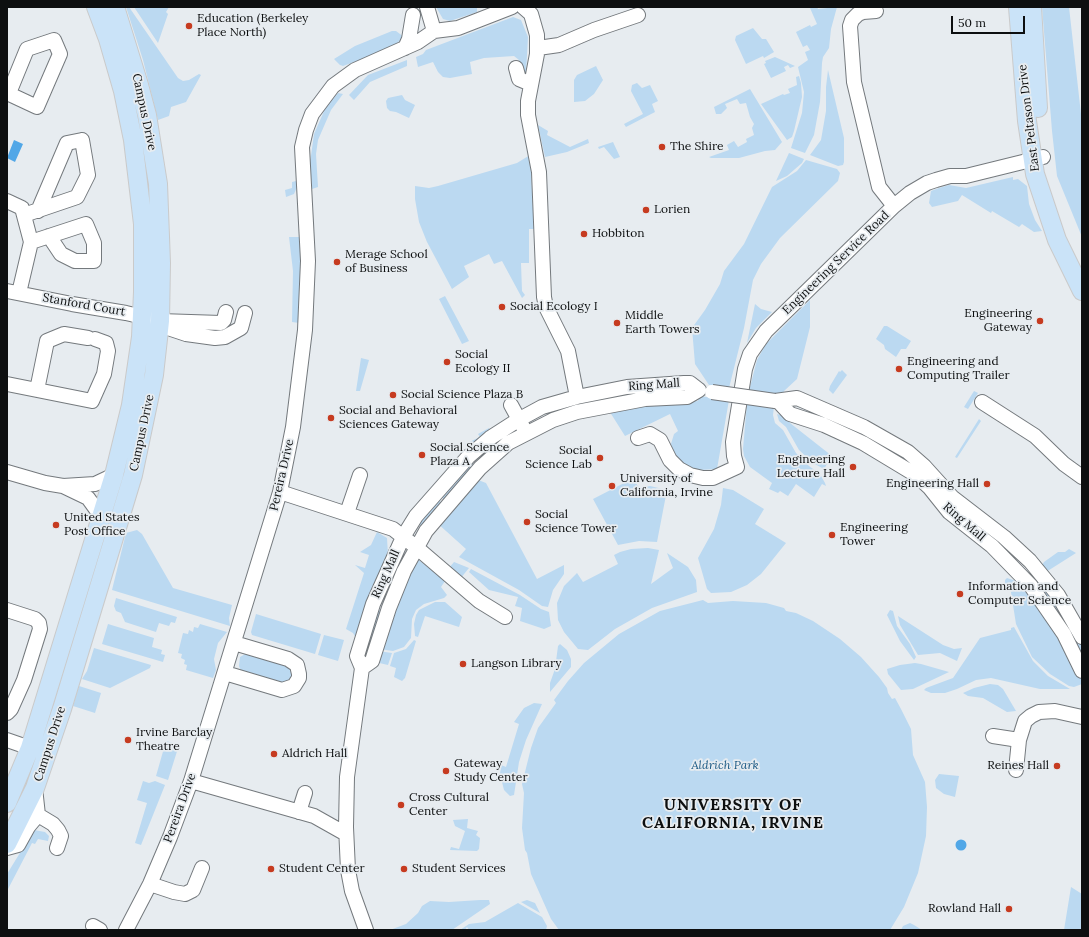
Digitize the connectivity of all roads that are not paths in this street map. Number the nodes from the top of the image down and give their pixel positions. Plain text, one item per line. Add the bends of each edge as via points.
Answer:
1 (96, 7) edge
2 (115, 7) edge
3 (427, 7) edge
4 (512, 7) edge
5 (523, 7) edge
6 (1018, 7) edge
7 (1032, 7) edge
8 (411, 11) edge
9 (876, 11) dead end
10 (638, 15) dead end
11 (432, 33) junction
12 (405, 48) junction
13 (538, 48) junction
14 (516, 68) dead end
15 (531, 84) junction
16 (8, 93) edge
17 (1038, 159) junction
18 (7, 201) edge
19 (894, 206) junction
20 (38, 210) junction
21 (24, 216) junction
22 (49, 236) dead end
23 (32, 242) junction
24 (1082, 264) edge
25 (1082, 291) edge
26 (13, 292) edge
27 (226, 312) dead end
28 (245, 313) dead end
29 (142, 316) junction
30 (160, 321) junction
31 (7, 384) edge
32 (38, 390) junction
33 (705, 391) junction
34 (577, 397) junction
35 (777, 401) junction
36 (982, 402) dead end
37 (511, 406) dead end
38 (518, 420) junction
39 (526, 433) junction
40 (638, 438) dead end
41 (7, 472) edge
42 (114, 475) junction
43 (360, 475) dead end
44 (1082, 477) edge
45 (63, 486) junction
46 (280, 492) junction
47 (347, 513) junction
48 (101, 516) junction
49 (399, 534) junction
50 (416, 547) junction
51 (7, 610) edge
52 (505, 617) dead end
53 (1082, 636) edge
54 (234, 643) junction
55 (362, 668) junction
56 (1082, 671) edge
57 (224, 673) junction
58 (7, 713) edge
59 (1082, 717) edge
60 (994, 736) dead end
61 (7, 740) edge
62 (1019, 740) junction
63 (30, 748) junction
64 (1016, 770) dead end
65 (191, 781) junction
66 (35, 788) junction
67 (305, 793) dead end
68 (7, 803) edge
69 (299, 812) junction
70 (38, 815) junction
71 (16, 825) junction
72 (346, 834) junction
73 (59, 842) dead end
74 (7, 844) edge
75 (7, 848) edge
76 (202, 868) dead end
77 (150, 884) junction
78 (126, 930) edge
79 (366, 930) edge

1 - 29 main road, Campus Drive via 116,69 133,140 143,224
2 - 30 main road, Campus Drive via 147,115 158,184
3 - 11 street
4 - 11 street via 458,28
5 - 13 street via 531,14 535,24
6 - 17 main road, East Peltason Drive via 1027,121
7 - 17 main road, East Peltason Drive
8 - 11 street
8 - 12 street via 412,27
9 - 19 street via 858,14 850,26 854,82 879,187
10 - 13 street via 559,45
11 - 12 street, Pereira Drive
12 - 46 street, Pereira Drive via 342,78 321,100 306,130 302,147 308,261 305,330 294,420
13 - 15 street
14 - 15 street via 518,79
15 - 34 street via 528,115 539,172 544,297 546,307 568,351
16 - 16 street via 37,107 60,54 54,40 27,49
17 - 19 street, Engineering Service Road via 966,176 950,176 932,181 910,193
17 - 24 main road, East Peltason Drive
17 - 25 main road, East Peltason Drive via 1047,212
18 - 21 street via 22,208
19 - 40 street, Engineering Service Road via 766,331 750,354 745,369 733,442 737,467 713,478 690,475 670,460 660,440 650,434
20 - 20 street via 67,143 82,140 88,175 76,197
20 - 21 street
21 - 23 street
22 - 23 street
23 - 26 street
26 - 29 street, Stanford Court
27 - 30 street via 221,323
28 - 30 street via 241,328 229,335 215,338 186,334 171,329
29 - 30 street, Stanford Court
29 - 42 main road, Campus Drive via 131,405
30 - 66 main road, Campus Drive via 154,375 133,475 62,709
31 - 32 street
32 - 32 street via 47,341 64,334 106,343 108,351 104,374 92,402
33 - 34 street, Ring Mall via 690,384 650,384
33 - 35 street, bridge
33 - 39 street, Ring Mall via 687,397 645,399 577,412
34 - 38 street, Ring Mall via 546,406
35 - 53 street, Ring Mall via 797,398 864,426 908,452 952,497 1004,536 1030,561 1058,595
35 - 56 street, Ring Mall via 790,414 824,425 863,443 929,487 949,512 992,546 1031,586 1064,634
36 - 44 street via 1035,436 1064,464
37 - 38 street
38 - 39 street
38 - 49 street, Ring Mall via 490,438 468,457
39 - 50 street, Ring Mall via 508,443 480,468 426,531
41 - 45 street
42 - 45 street via 95,484
42 - 48 main road, Campus Drive
43 - 47 street
45 - 48 street via 90,500
46 - 47 street
46 - 54 street, Pereira Drive
47 - 49 street
48 - 63 main road, Campus Drive
49 - 50 street
49 - 55 street, Ring Mall via 393,558 373,604 357,656
50 - 52 street via 479,601
50 - 55 street, Ring Mall via 389,608 372,660
51 - 58 street via 35,619 40,629 24,680
54 - 57 street, Pereira Drive
54 - 57 street via 288,659 297,665 299,678 294,686 282,690
55 - 72 street, Ring Mall via 347,777
57 - 65 street, Pereira Drive
59 - 62 street via 1056,711 1039,712 1025,721
60 - 62 street
61 - 63 street
62 - 64 street
63 - 68 main road, Campus Drive
63 - 71 main road via 35,760 14,813
65 - 69 street
65 - 77 street, Pereira Drive
66 - 70 street
66 - 71 main road, Campus Drive
67 - 69 street
69 - 72 street via 314,816
70 - 73 street via 53,824
70 - 75 street via 18,845
71 - 74 main road, Campus Drive
72 - 79 street, Ring Mall via 352,891
76 - 77 street via 193,890 185,894
77 - 78 street, Pereira Drive

